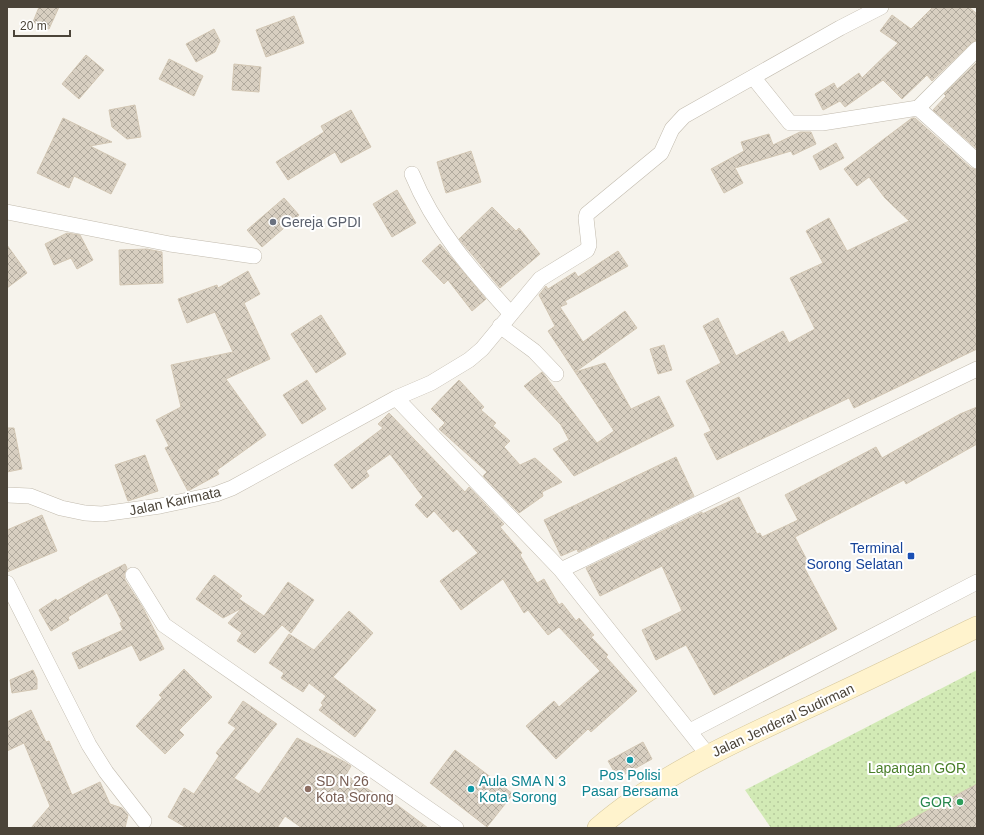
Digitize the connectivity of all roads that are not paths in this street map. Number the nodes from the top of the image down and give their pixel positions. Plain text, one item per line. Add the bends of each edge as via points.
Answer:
1 (881, 7) edge
2 (977, 49) edge
3 (753, 77) junction
4 (918, 108) junction
5 (977, 161) edge
6 (412, 174) dead end
7 (7, 212) edge
8 (254, 256) dead end
9 (511, 314) junction
10 (500, 326) junction
11 (977, 369) edge
12 (556, 374) dead end
13 (396, 398) junction
14 (7, 494) edge
15 (561, 570) junction
16 (133, 575) dead end
17 (977, 582) edge
18 (7, 583) edge
19 (977, 627) edge
20 (690, 731) junction
21 (708, 755) junction
22 (144, 821) dead end
23 (456, 828) edge
24 (598, 828) edge

1 - 3 street
2 - 4 street
3 - 4 street via 790,123 822,123
3 - 9 street, Jalan Karimata via 684,116 672,129 661,153 587,214 587,250 540,279
4 - 5 street
6 - 9 street via 422,199 436,223
7 - 8 street via 170,244
9 - 10 street, Jalan Karimata
10 - 12 street via 534,351
10 - 13 street, Jalan Karimata via 482,349 469,360 431,383
11 - 15 street
13 - 14 street, Jalan Karimata via 254,477 216,494 160,506 102,514 61,508 30,496
13 - 15 street
15 - 20 street
16 - 23 street via 164,625
17 - 20 street
18 - 22 street via 88,745
19 - 21 main road, Jalan Jenderal Sudirman
20 - 21 street
21 - 24 main road, Jalan Jenderal Sudirman via 618,811

